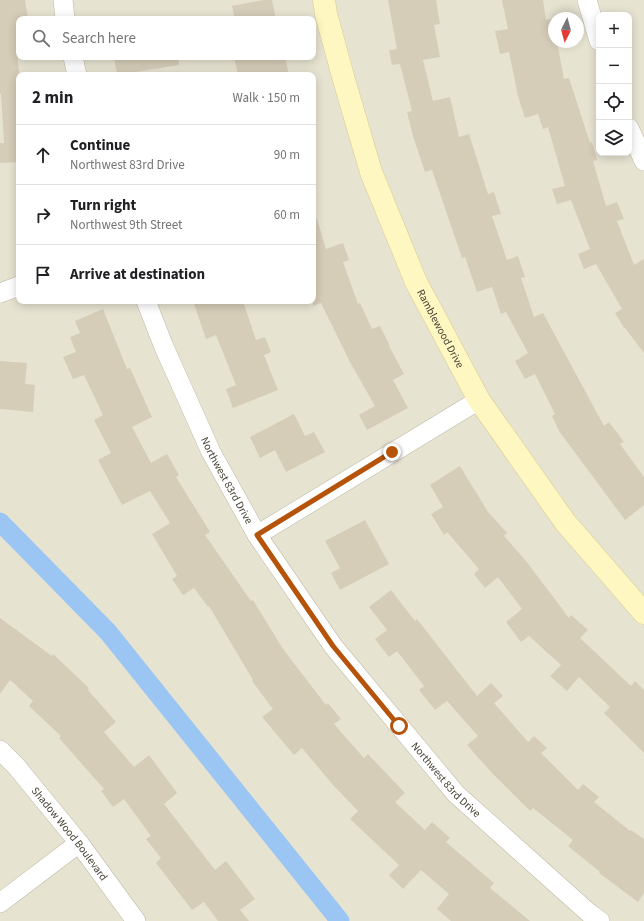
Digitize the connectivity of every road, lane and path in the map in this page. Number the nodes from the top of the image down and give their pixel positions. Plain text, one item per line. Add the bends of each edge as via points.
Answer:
1 (62, 0) edge
2 (324, 0) edge
3 (587, 0) edge
4 (65, 16) edge
5 (596, 31) edge
6 (74, 60) edge
7 (76, 72) edge
8 (632, 135) edge
9 (644, 161) edge
10 (16, 287) edge
11 (0, 293) edge
12 (147, 304) edge
13 (479, 400) junction
14 (257, 535) junction
15 (644, 613) edge
16 (0, 750) edge
17 (79, 843) junction
18 (0, 902) edge
19 (136, 921) edge
20 (600, 921) edge

1 - 4 street
2 - 13 street, Ramblewood Drive via 371,172 416,282
3 - 5 street
6 - 7 street
8 - 9 street
10 - 11 street
12 - 14 street, Northwest 83rd Drive via 211,452
13 - 14 street
13 - 15 street, Ramblewood Drive via 565,522
14 - 20 street, Northwest 83rd Drive via 333,646 456,794
16 - 17 street, Shadow Wood Boulevard
17 - 18 street
17 - 19 street, Shadow Wood Boulevard

